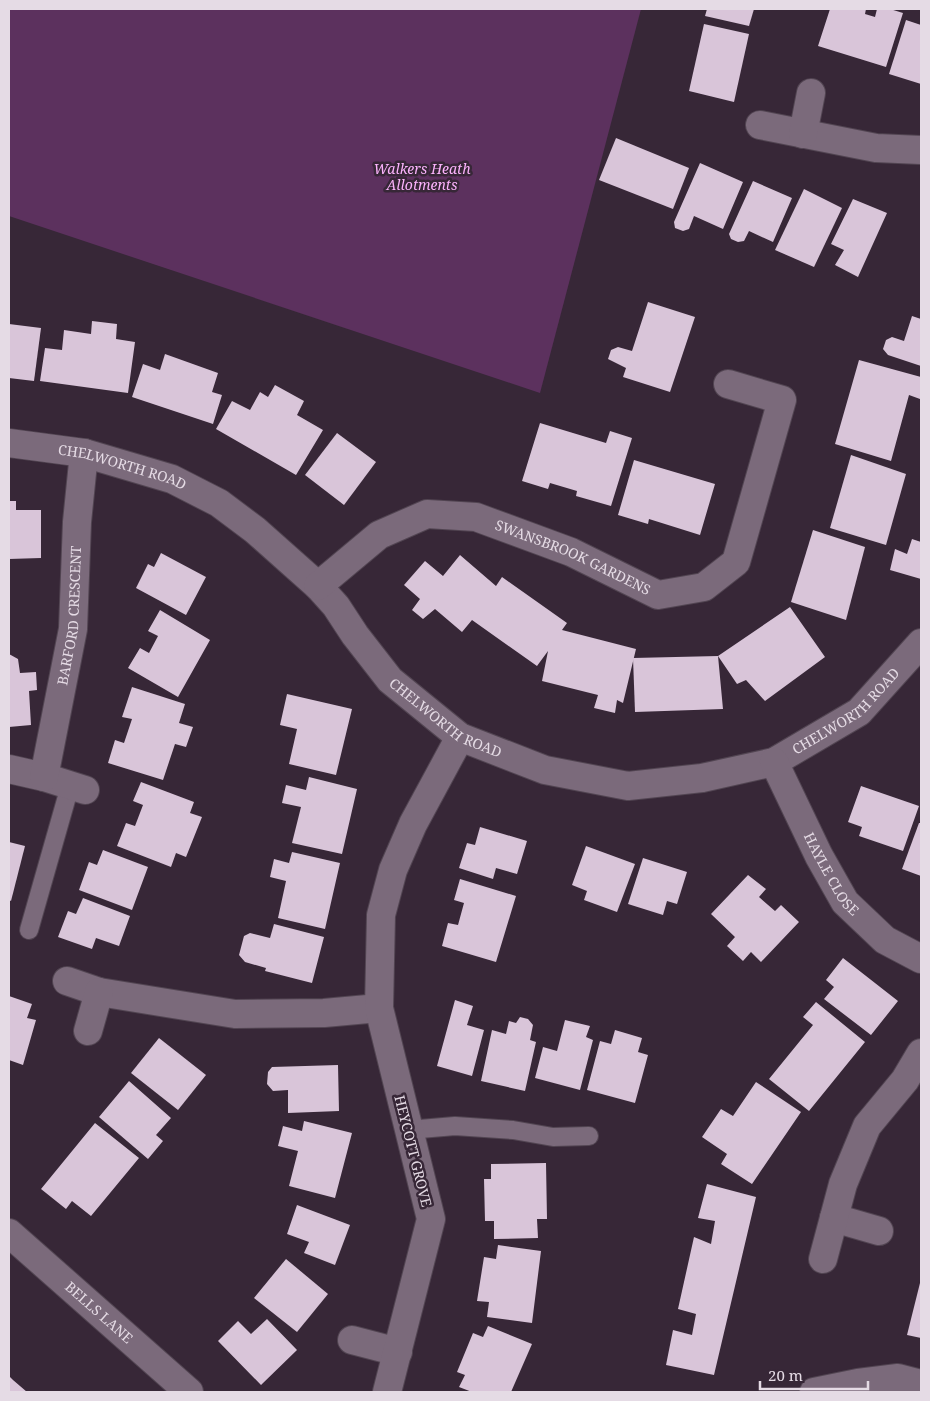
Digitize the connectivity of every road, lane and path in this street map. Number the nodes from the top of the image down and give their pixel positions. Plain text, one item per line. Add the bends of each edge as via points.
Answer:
1 (811, 94) dead end
2 (760, 125) dead end
3 (803, 134) junction
4 (921, 150) edge
5 (728, 384) dead end
6 (9, 443) edge
7 (84, 453) junction
8 (318, 586) junction
9 (921, 643) edge
10 (460, 736) junction
11 (774, 762) junction
12 (9, 769) edge
13 (44, 777) junction
14 (78, 788) joint
15 (29, 930) dead end
16 (921, 959) edge
17 (67, 981) dead end
18 (99, 992) junction
19 (379, 1008) junction
20 (88, 1031) dead end
21 (921, 1054) edge
22 (408, 1130) junction
23 (589, 1136) dead end
24 (834, 1218) junction
25 (878, 1230) dead end
26 (9, 1234) edge
27 (824, 1259) dead end
28 (352, 1340) dead end
29 (398, 1352) junction
30 (921, 1384) edge
31 (189, 1392) edge
32 (387, 1392) edge
33 (814, 1392) edge

1 - 3 street
2 - 3 street
3 - 4 street via 876,148
5 - 8 street, SWANSBROOK GARDENS via 782,400 736,562 704,587 658,594 571,552 476,517 427,514 379,535
6 - 7 street, CHELWORTH ROAD
7 - 8 street, CHELWORTH ROAD via 172,479 219,503 256,530
7 - 13 street, BARFORD CRESCENT via 77,522 73,629
8 - 10 street, CHELWORTH ROAD via 390,680
9 - 11 street, CHELWORTH ROAD via 859,712
10 - 11 street, CHELWORTH ROAD via 545,770 628,786 702,778
10 - 19 street, HEYCOTT GROVE via 413,824 394,870 381,915
11 - 16 street, HAYLE CLOSE via 845,902 885,940
12 - 13 street
13 - 14 street
14 - 15 lane
17 - 18 street
18 - 19 street via 235,1014 324,1013
18 - 20 street
19 - 22 street, HEYCOTT GROVE
21 - 24 street via 905,1080 867,1126 843,1184
22 - 23 lane via 455,1126 513,1130 552,1137
22 - 29 street, HEYCOTT GROVE via 431,1219
24 - 25 street
24 - 27 street
26 - 31 street, BELLS LANE
28 - 29 street
29 - 32 street, HEYCOTT GROVE
30 - 33 street via 898,1378

